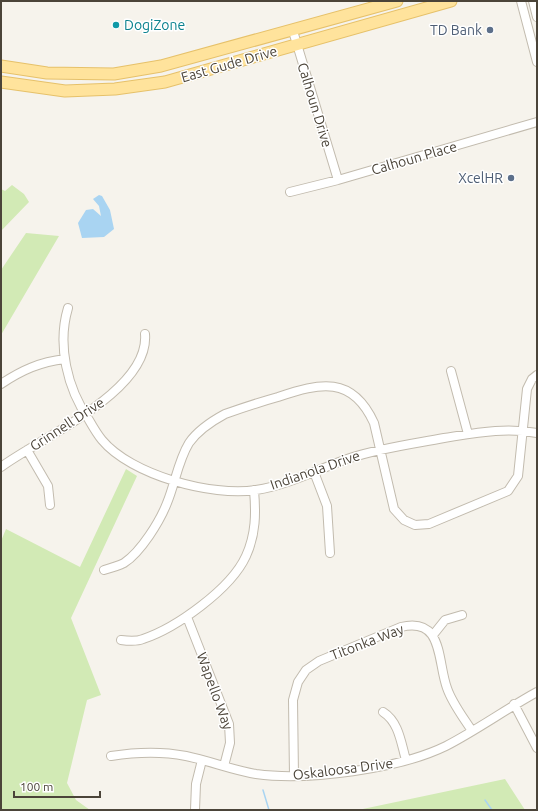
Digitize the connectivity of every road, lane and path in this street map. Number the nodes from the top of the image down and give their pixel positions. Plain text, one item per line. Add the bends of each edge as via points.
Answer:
1 (397, 1) edge
2 (451, 1) edge
3 (521, 1) edge
4 (532, 1) edge
5 (537, 17) edge
6 (293, 31) junction
7 (296, 45) junction
8 (537, 62) edge
9 (1, 66) edge
10 (1, 82) edge
11 (537, 122) edge
12 (338, 180) junction
13 (290, 192) dead end
14 (68, 308) dead end
15 (145, 334) dead end
16 (65, 359) junction
17 (451, 370) dead end
18 (537, 375) edge
19 (1, 384) edge
20 (85, 415) junction
21 (522, 430) junction
22 (537, 433) edge
23 (468, 434) junction
24 (380, 449) junction
25 (27, 450) junction
26 (1, 467) edge
27 (314, 472) junction
28 (174, 482) junction
29 (254, 490) junction
30 (50, 505) dead end
31 (330, 553) dead end
32 (104, 570) dead end
33 (462, 615) dead end
34 (187, 617) junction
35 (433, 635) junction
36 (121, 640) dead end
37 (537, 692) edge
38 (514, 704) junction
39 (383, 712) dead end
40 (472, 731) junction
41 (537, 748) edge
42 (111, 756) dead end
43 (202, 760) junction
44 (406, 760) junction
45 (224, 766) junction
46 (294, 776) junction
47 (195, 810) edge

1 - 6 main road, East Gude Drive
2 - 7 main road, East Gude Drive
3 - 8 street
4 - 5 street
6 - 7 street, Calhoun Drive
6 - 9 main road, East Gude Drive via 161,66 114,74 54,73
7 - 10 main road, East Gude Drive via 165,82 115,89 65,91
7 - 12 street, Calhoun Drive
11 - 12 street, Calhoun Place
12 - 13 street, Calhoun Place
14 - 16 street, Indianola Drive via 64,324
15 - 20 street, Grinnell Drive via 145,349 136,366 114,392
16 - 19 street via 32,366
16 - 20 street, Indianola Drive via 75,398
17 - 23 street
18 - 21 street via 527,389
20 - 25 street, Grinnell Drive
20 - 28 street, Indianola Drive via 103,441 121,456
21 - 22 street, Indianola Drive
21 - 23 street, Indianola Drive via 494,430
21 - 24 street via 518,476 508,492 429,524 415,525 404,520 394,509
23 - 24 street, Indianola Drive
24 - 27 street, Indianola Drive
24 - 28 street via 374,423 356,396 343,389 326,385 307,387 212,420 190,443
25 - 26 street, Grinnell Drive
25 - 30 street via 48,486
27 - 29 street, Indianola Drive via 280,485
27 - 31 street via 327,506
28 - 29 street, Indianola Drive via 203,488
28 - 32 street via 167,504 153,530 132,556
29 - 34 street via 255,527 246,558 216,594
33 - 35 street via 446,620
34 - 36 street via 143,639
34 - 45 street, Wapello Way via 229,724 230,743
35 - 40 street via 447,689
35 - 46 street, Titonka Way via 420,626 401,627 319,661 306,670 298,682 293,700
37 - 38 street, Oskaloosa Drive
38 - 40 street, Oskaloosa Drive
38 - 41 street
39 - 44 street via 395,724
40 - 44 street, Oskaloosa Drive via 445,746
42 - 43 street, Oskaloosa Drive via 158,753
43 - 45 street, Oskaloosa Drive
43 - 47 street via 196,784
44 - 46 street, Oskaloosa Drive via 378,767
45 - 46 street, Oskaloosa Drive via 258,774

